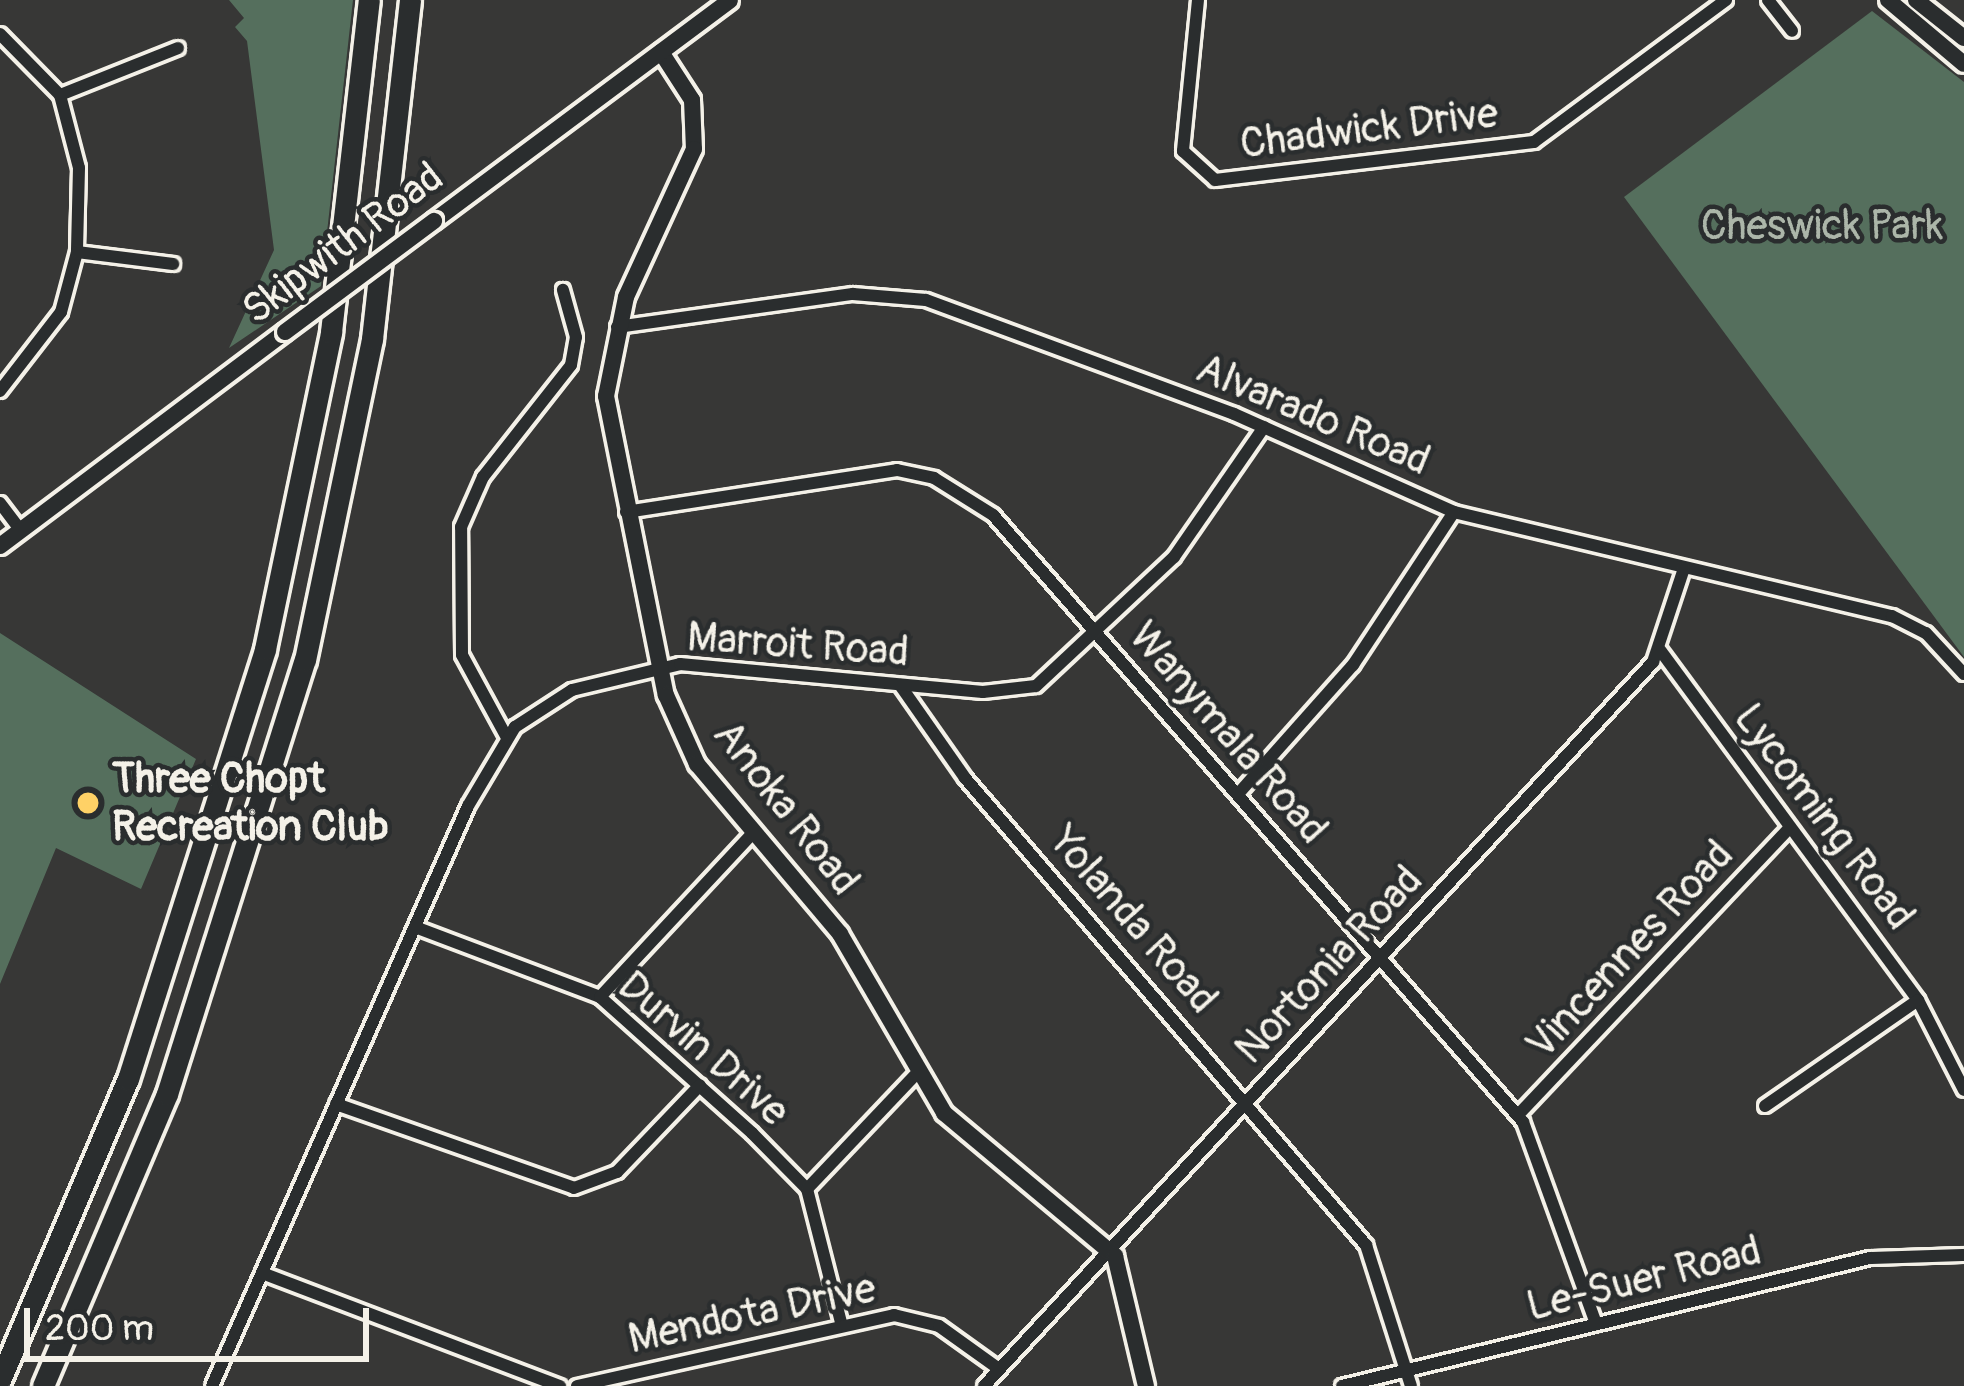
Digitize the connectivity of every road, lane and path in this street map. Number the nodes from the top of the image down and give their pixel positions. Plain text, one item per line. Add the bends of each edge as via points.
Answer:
1 (370, 0) edge
2 (410, 0) edge
3 (730, 0) edge
4 (1198, 0) edge
5 (1726, 0) edge
6 (1768, 0) edge
7 (1888, 0) edge
8 (1916, 0) edge
9 (1792, 31) dead end
10 (0, 34) edge
11 (1964, 38) edge
12 (178, 48) dead end
13 (661, 52) junction
14 (1964, 64) edge
15 (60, 95) junction
16 (77, 252) junction
17 (173, 264) dead end
18 (563, 290) dead end
19 (617, 327) junction
20 (0, 391) edge
21 (1264, 427) junction
22 (0, 503) edge
23 (624, 512) junction
24 (1454, 512) junction
25 (21, 531) junction
26 (0, 546) edge
27 (1684, 568) junction
28 (1100, 636) junction
29 (1660, 650) junction
30 (659, 670) junction
31 (1964, 674) edge
32 (900, 686) junction
33 (506, 736) junction
34 (1238, 794) junction
35 (1789, 828) junction
36 (754, 832) junction
37 (415, 927) junction
38 (1379, 959) junction
39 (600, 997) junction
40 (1918, 1000) junction
41 (918, 1072) junction
42 (700, 1085) junction
43 (1964, 1090) edge
44 (1246, 1102) junction
45 (337, 1104) junction
46 (1765, 1106) dead end
47 (1518, 1115) junction
48 (807, 1189) junction
49 (1109, 1250) junction
50 (1964, 1255) edge
51 (262, 1273) junction
52 (841, 1322) junction
53 (1596, 1324) junction
54 (998, 1369) junction
55 (1407, 1370) junction
56 (0, 1380) edge
57 (43, 1386) edge
58 (212, 1386) edge
59 (560, 1386) edge
60 (577, 1386) edge
61 (984, 1386) edge
62 (1146, 1386) edge
63 (1342, 1386) edge
64 (1412, 1386) edge

1 - 56 highway via 331,332 265,649 128,1079
2 - 57 highway via 371,339 305,659 167,1094
3 - 13 street, Skipwith Road
4 - 5 street, Chadwick Drive via 1181,134 1191,168 1243,180 1534,142
6 - 9 street
7 - 14 street
8 - 11 street
10 - 15 street
12 - 15 street
13 - 19 street, Anoka Road via 692,100 694,149
13 - 25 street, Skipwith Road, bridge
15 - 16 street via 77,148
16 - 17 street
16 - 20 street via 52,330
18 - 33 street via 576,337 571,365 483,477 458,550 462,655
19 - 21 street, Alvarado Road via 904,296
19 - 23 street, Anoka Road via 606,396
21 - 24 street, Alvarado Road
21 - 28 street, Marroit Road via 1183,546
22 - 25 street
23 - 28 street, Wanymala Road via 861,470 934,478 993,515
23 - 30 street, Anoka Road
24 - 27 street, Alvarado Road
24 - 34 street via 1353,665
25 - 26 street, Skipwith Road
27 - 29 street, Nortonia Road
27 - 31 street, Alvarado Road via 1892,616 1926,633
28 - 32 street, Marroit Road via 1031,688
28 - 34 street, Wanymala Road
29 - 35 street, Lycoming Road
29 - 38 street, Nortonia Road
30 - 32 street, Marroit Road
30 - 33 street, Marroit Road via 572,690
30 - 36 street, Anoka Road via 697,764
32 - 44 street, Yolanda Road via 965,778
33 - 37 street, Marroit Road
34 - 38 street, Wanymala Road
35 - 40 street, Lycoming Road
35 - 47 street, Vincennes Road
36 - 39 street
36 - 41 street, Anoka Road via 840,934
37 - 39 street, Durvin Drive
37 - 45 street, Marroit Road
38 - 44 street, Nortonia Road
38 - 47 street, Wanymala Road
39 - 42 street, Durvin Drive
40 - 43 street, Lycoming Road
40 - 46 street
41 - 48 street
41 - 49 street, Anoka Road via 952,1122
42 - 45 street via 617,1172 574,1189
42 - 48 street, Durvin Drive
44 - 49 street, Nortonia Road
44 - 55 street, Yolanda Road via 1366,1245
45 - 51 street, Marroit Road
47 - 53 street, Wanymala Road via 1548,1169
48 - 52 street
49 - 54 street, Nortonia Road
49 - 62 street
50 - 53 street, Le-Suer Road via 1900,1252
51 - 58 street, Marroit Road
51 - 59 street
52 - 54 street, Mendota Drive via 912,1316
52 - 60 street, Mendota Drive
53 - 55 street, Le-Suer Road
54 - 61 street, Nortonia Road
55 - 63 street, Le-Suer Road
55 - 64 street, Yolanda Road

